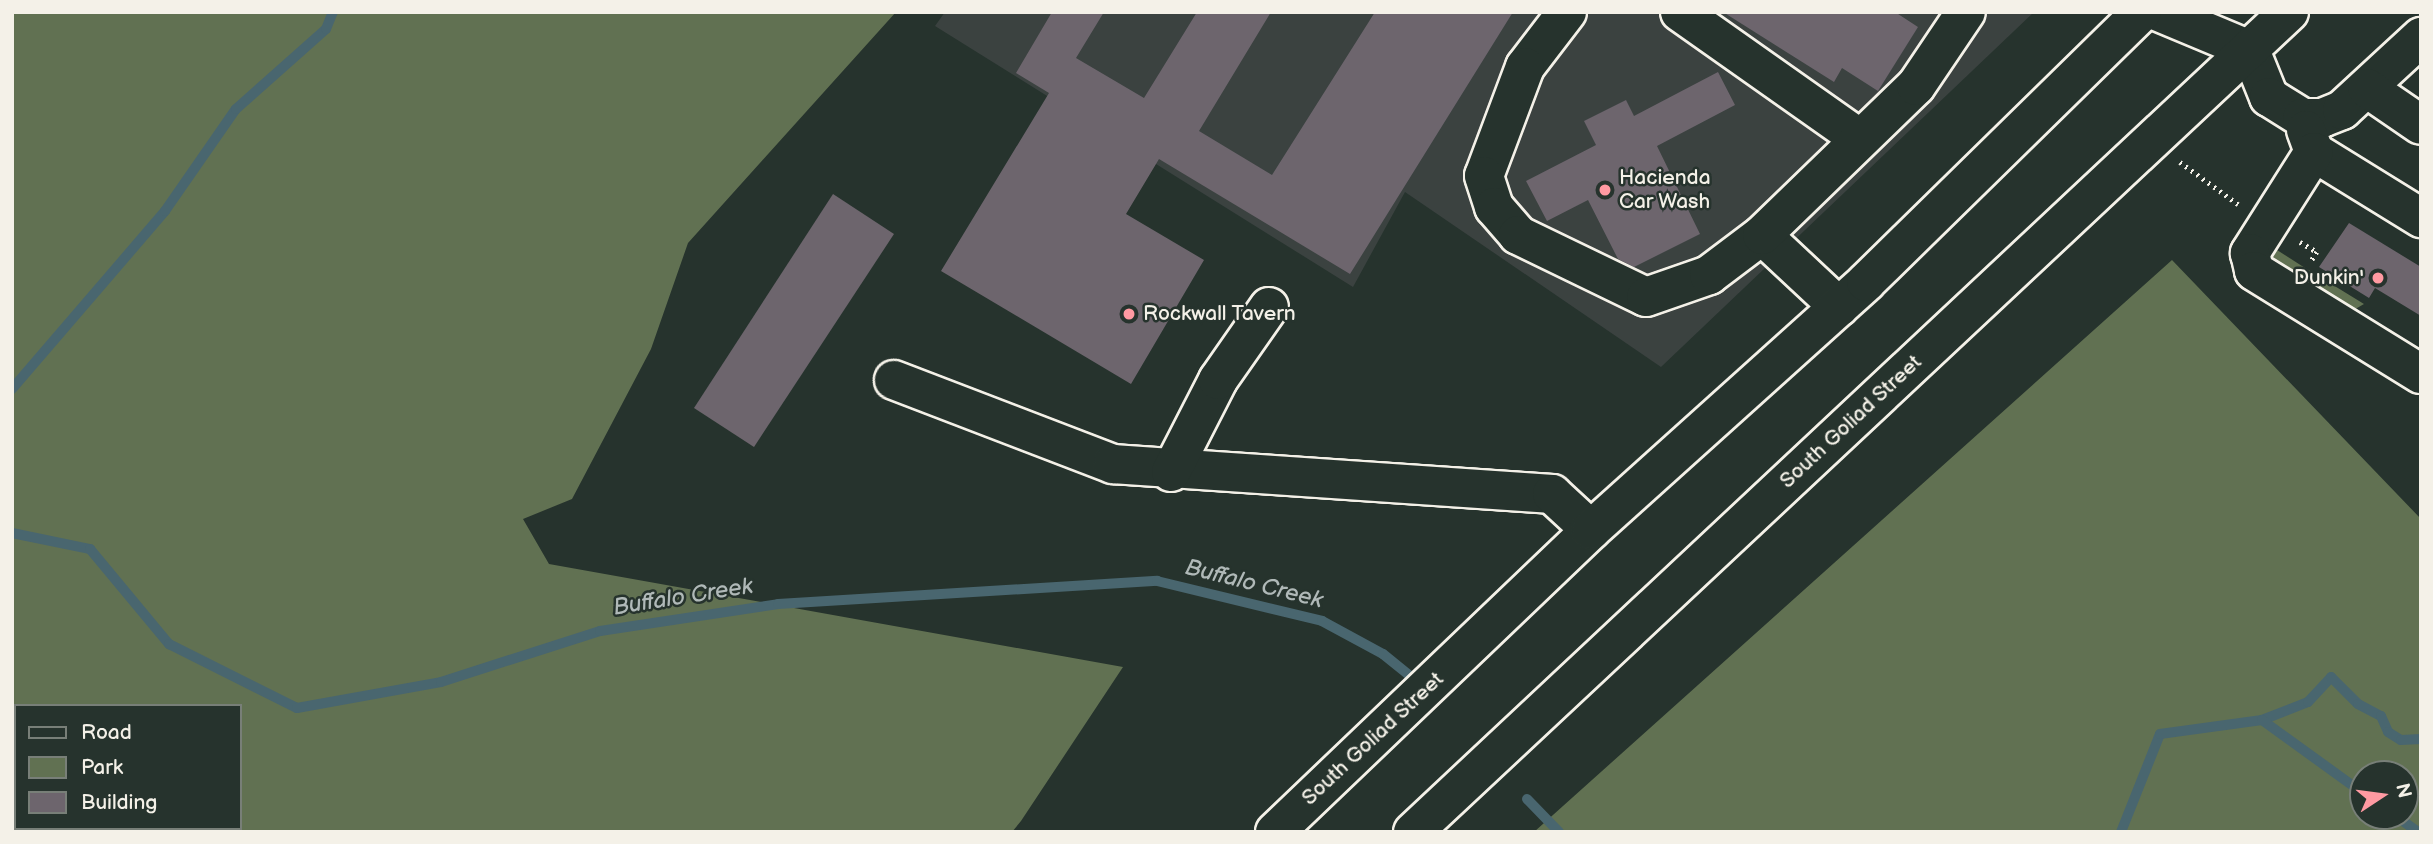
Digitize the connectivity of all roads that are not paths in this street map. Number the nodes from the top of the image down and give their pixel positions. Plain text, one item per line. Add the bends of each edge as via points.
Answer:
1 (1567, 12) edge
2 (1680, 12) edge
3 (1966, 12) edge
4 (2142, 12) edge
5 (2159, 12) edge
6 (2223, 12) edge
7 (2289, 12) edge
8 (2421, 37) edge
9 (2250, 50) junction
10 (2367, 88) junction
11 (2421, 125) edge
12 (1860, 139) junction
13 (2319, 147) junction
14 (2421, 218) edge
15 (1762, 235) junction
16 (2421, 243) edge
17 (1269, 307) dead end
18 (1839, 307) junction
19 (2421, 374) edge
20 (894, 380) dead end
21 (1171, 472) junction
22 (1591, 530) junction
23 (1275, 832) edge
24 (1413, 832) edge

1 - 15 main road via 1525,67 1484,176 1494,207 1518,235 1646,297 1709,275
2 - 12 main road
3 - 12 main road via 1916,86
4 - 18 main road, South Goliad Street
5 - 9 main road
6 - 9 main road
7 - 9 main road, South Goliad Street
8 - 10 main road
9 - 13 main road via 2269,97
9 - 24 main road, South Goliad Street
10 - 11 main road
10 - 13 main road via 2342,110 2322,118
12 - 15 main road
13 - 14 main road
13 - 16 main road via 2361,207
13 - 19 main road via 2250,253 2254,271
15 - 18 main road
17 - 21 main road via 1218,380
18 - 22 main road, South Goliad Street
20 - 21 main road via 1064,449 1113,464
21 - 22 main road via 1552,494
22 - 23 main road, South Goliad Street

